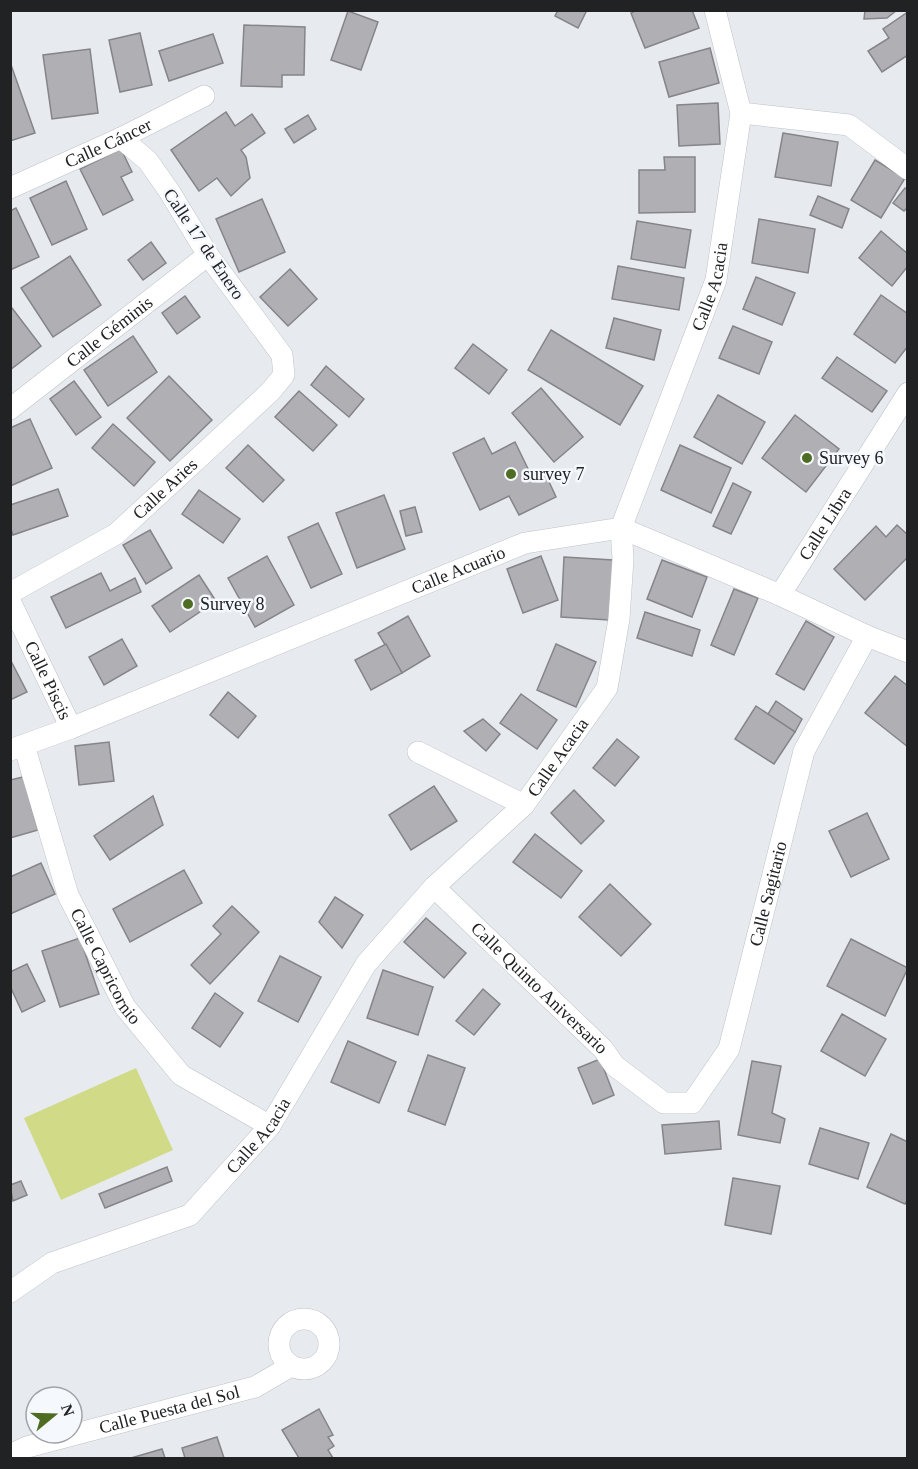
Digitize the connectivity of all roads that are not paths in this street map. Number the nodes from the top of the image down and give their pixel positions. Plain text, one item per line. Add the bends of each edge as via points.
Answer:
1 (715, 10) edge
2 (204, 96) dead end
3 (741, 113) junction
4 (121, 138) junction
5 (908, 169) edge
6 (10, 188) edge
7 (208, 255) junction
8 (282, 355) joint
9 (908, 393) edge
10 (10, 409) edge
11 (621, 528) junction
12 (10, 593) edge
13 (780, 594) junction
14 (10, 601) edge
15 (867, 636) junction
16 (908, 652) edge
17 (71, 728) junction
18 (17, 748) edge
19 (418, 752) dead end
20 (524, 805) junction
21 (434, 887) junction
22 (644, 1088) joint
23 (270, 1126) junction
24 (10, 1292) edge
25 (291, 1366) dead end
26 (10, 1455) edge

1 - 3 street, Calle Acacia
2 - 4 street, Calle Cáncer
3 - 5 street via 849,124
3 - 11 street, Calle Acacia via 716,280
4 - 6 street, Calle Cáncer
4 - 7 street, Calle 17 de Enero via 148,161
7 - 8 street, Calle 17 de Enero
7 - 10 street, Calle Géminis
8 - 12 street, Calle Aries via 284,375 270,392 116,534
9 - 13 street, Calle Libra
11 - 13 street
11 - 17 street, Calle Acuario via 525,543
11 - 20 street, Calle Acacia via 619,619 606,688
13 - 15 street
14 - 17 street, Calle Piscis
15 - 16 street
15 - 22 street, Calle Sagitario via 804,751 729,1049 692,1103 664,1103
17 - 18 street, Calle Acuario
18 - 23 street, Calle Capricornio via 68,895 125,1007 181,1075
19 - 20 street
20 - 21 street, Calle Acacia
21 - 22 street, Calle Quinto Aniversario via 603,1049 615,1066
21 - 23 street, Calle Acacia via 366,964
23 - 24 street, Calle Acacia via 190,1215 52,1263
25 - 26 street, Calle Puesta del Sol via 255,1387 27,1447

